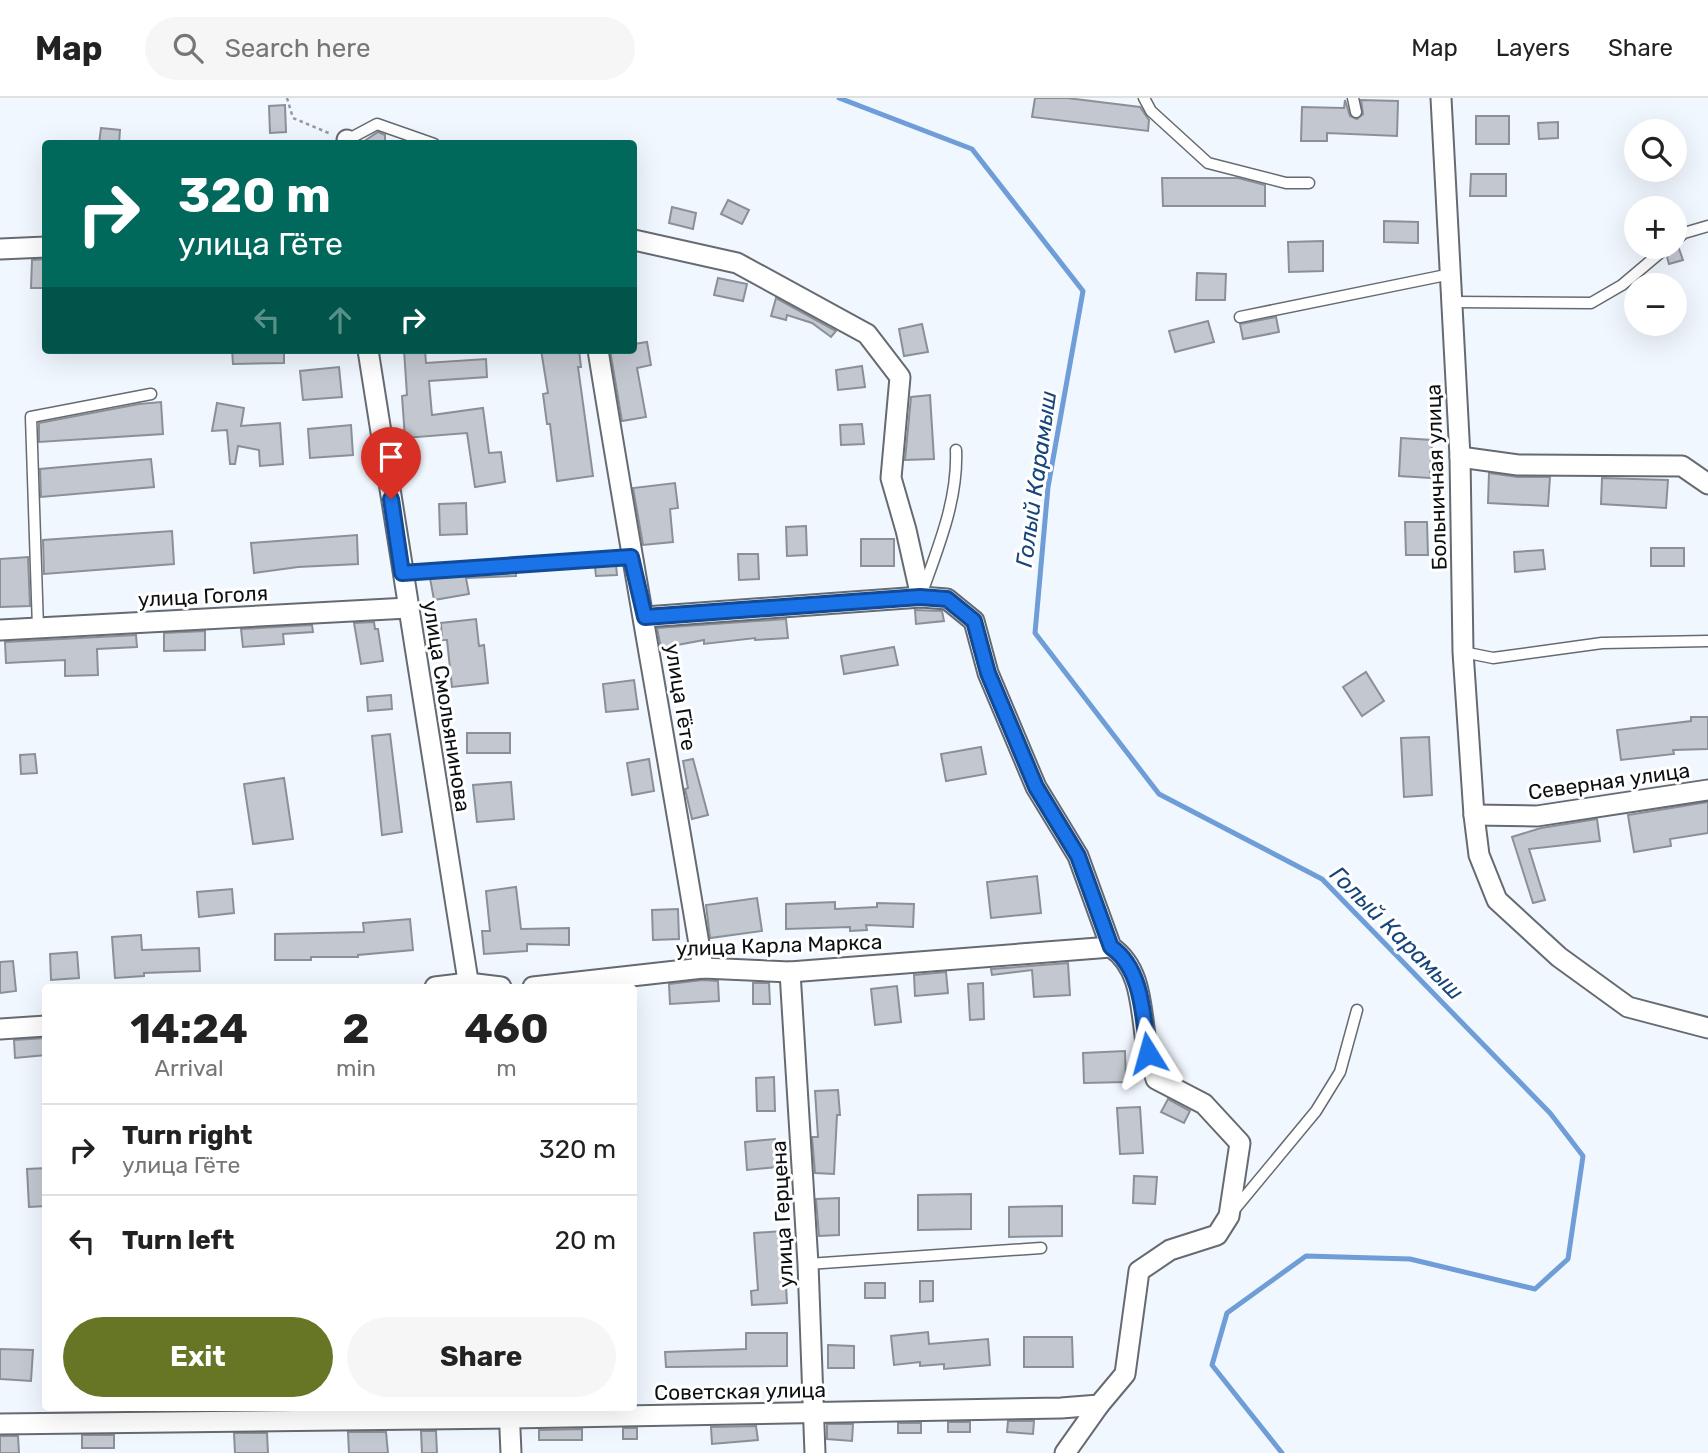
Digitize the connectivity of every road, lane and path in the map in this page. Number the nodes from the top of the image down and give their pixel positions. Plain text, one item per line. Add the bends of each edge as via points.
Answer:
1 (286, 98) edge
2 (1144, 98) edge
3 (1353, 98) edge
4 (1441, 98) edge
5 (1356, 112) dead end
6 (343, 140) edge
7 (351, 140) edge
8 (423, 140) edge
9 (1309, 183) dead end
10 (1708, 226) edge
11 (1687, 232) edge
12 (637, 241) edge
13 (42, 247) edge
14 (0, 249) edge
15 (1653, 259) edge
16 (1452, 274) junction
17 (1453, 302) junction
18 (1240, 317) dead end
19 (369, 354) edge
20 (599, 354) edge
21 (150, 394) dead end
22 (956, 450) dead end
23 (1460, 457) junction
24 (1708, 484) edge
25 (631, 557) junction
26 (402, 573) junction
27 (920, 597) junction
28 (408, 608) junction
29 (645, 617) junction
30 (38, 628) junction
31 (0, 630) edge
32 (1708, 641) edge
33 (1463, 652) junction
34 (1708, 790) edge
35 (1474, 815) junction
36 (1111, 947) junction
37 (704, 968) junction
38 (790, 972) junction
39 (469, 984) edge
40 (560, 984) edge
41 (1357, 1010) dead end
42 (42, 1026) edge
43 (1708, 1028) edge
44 (0, 1030) edge
45 (1229, 1216) junction
46 (1041, 1248) dead end
47 (808, 1264) junction
48 (1099, 1405) junction
49 (815, 1412) junction
50 (509, 1413) edge
51 (0, 1424) edge
52 (511, 1453) edge
53 (815, 1453) edge
54 (1065, 1453) edge

1 - 6 path via 293,118
2 - 9 lane via 1151,111 1208,163 1286,183
3 - 5 lane
4 - 16 street, Больничная улица
7 - 8 lane via 377,124
10 - 11 lane
12 - 27 street via 737,263 867,334 900,377 891,478
13 - 14 street
15 - 17 lane via 1591,303
16 - 17 street, Больничная улица
16 - 18 lane
17 - 23 street, Больничная улица
19 - 26 street, улица Смольянинова
20 - 25 street, улица Гёте
21 - 30 lane via 30,417
22 - 27 lane via 957,472 948,517
23 - 24 street via 1518,465 1682,466
23 - 33 street, Больничная улица
25 - 26 lane
25 - 29 street, улица Гёте
26 - 28 street, улица Смольянинова
27 - 29 street
27 - 36 street via 947,599 974,621 988,673 1036,787 1078,856
28 - 30 street, улица Гоголя
28 - 39 street, улица Смольянинова
29 - 37 street, улица Гёте
30 - 31 street, улица Гоголя
32 - 33 lane via 1602,643 1493,657
33 - 35 street, Больничная улица
34 - 35 street, Северная улица via 1537,816
35 - 43 street, Больничная улица via 1479,855 1497,900 1559,957 1629,1007
36 - 38 street, улица Карла Маркса
36 - 45 street via 1123,955 1140,993 1156,1079 1204,1104 1240,1143
37 - 38 street, улица Карла Маркса
37 - 40 street, улица Карла Маркса
38 - 47 street, улица Герцена
41 - 45 lane via 1340,1072 1315,1111
42 - 44 street
45 - 48 street via 1217,1235 1170,1250 1139,1271 1125,1374
46 - 47 lane
47 - 49 street, улица Герцена
48 - 49 street, Советская улица
48 - 54 street
49 - 50 street, Советская улица
49 - 53 street, улица Герцена
50 - 51 street, Советская улица
50 - 52 street

